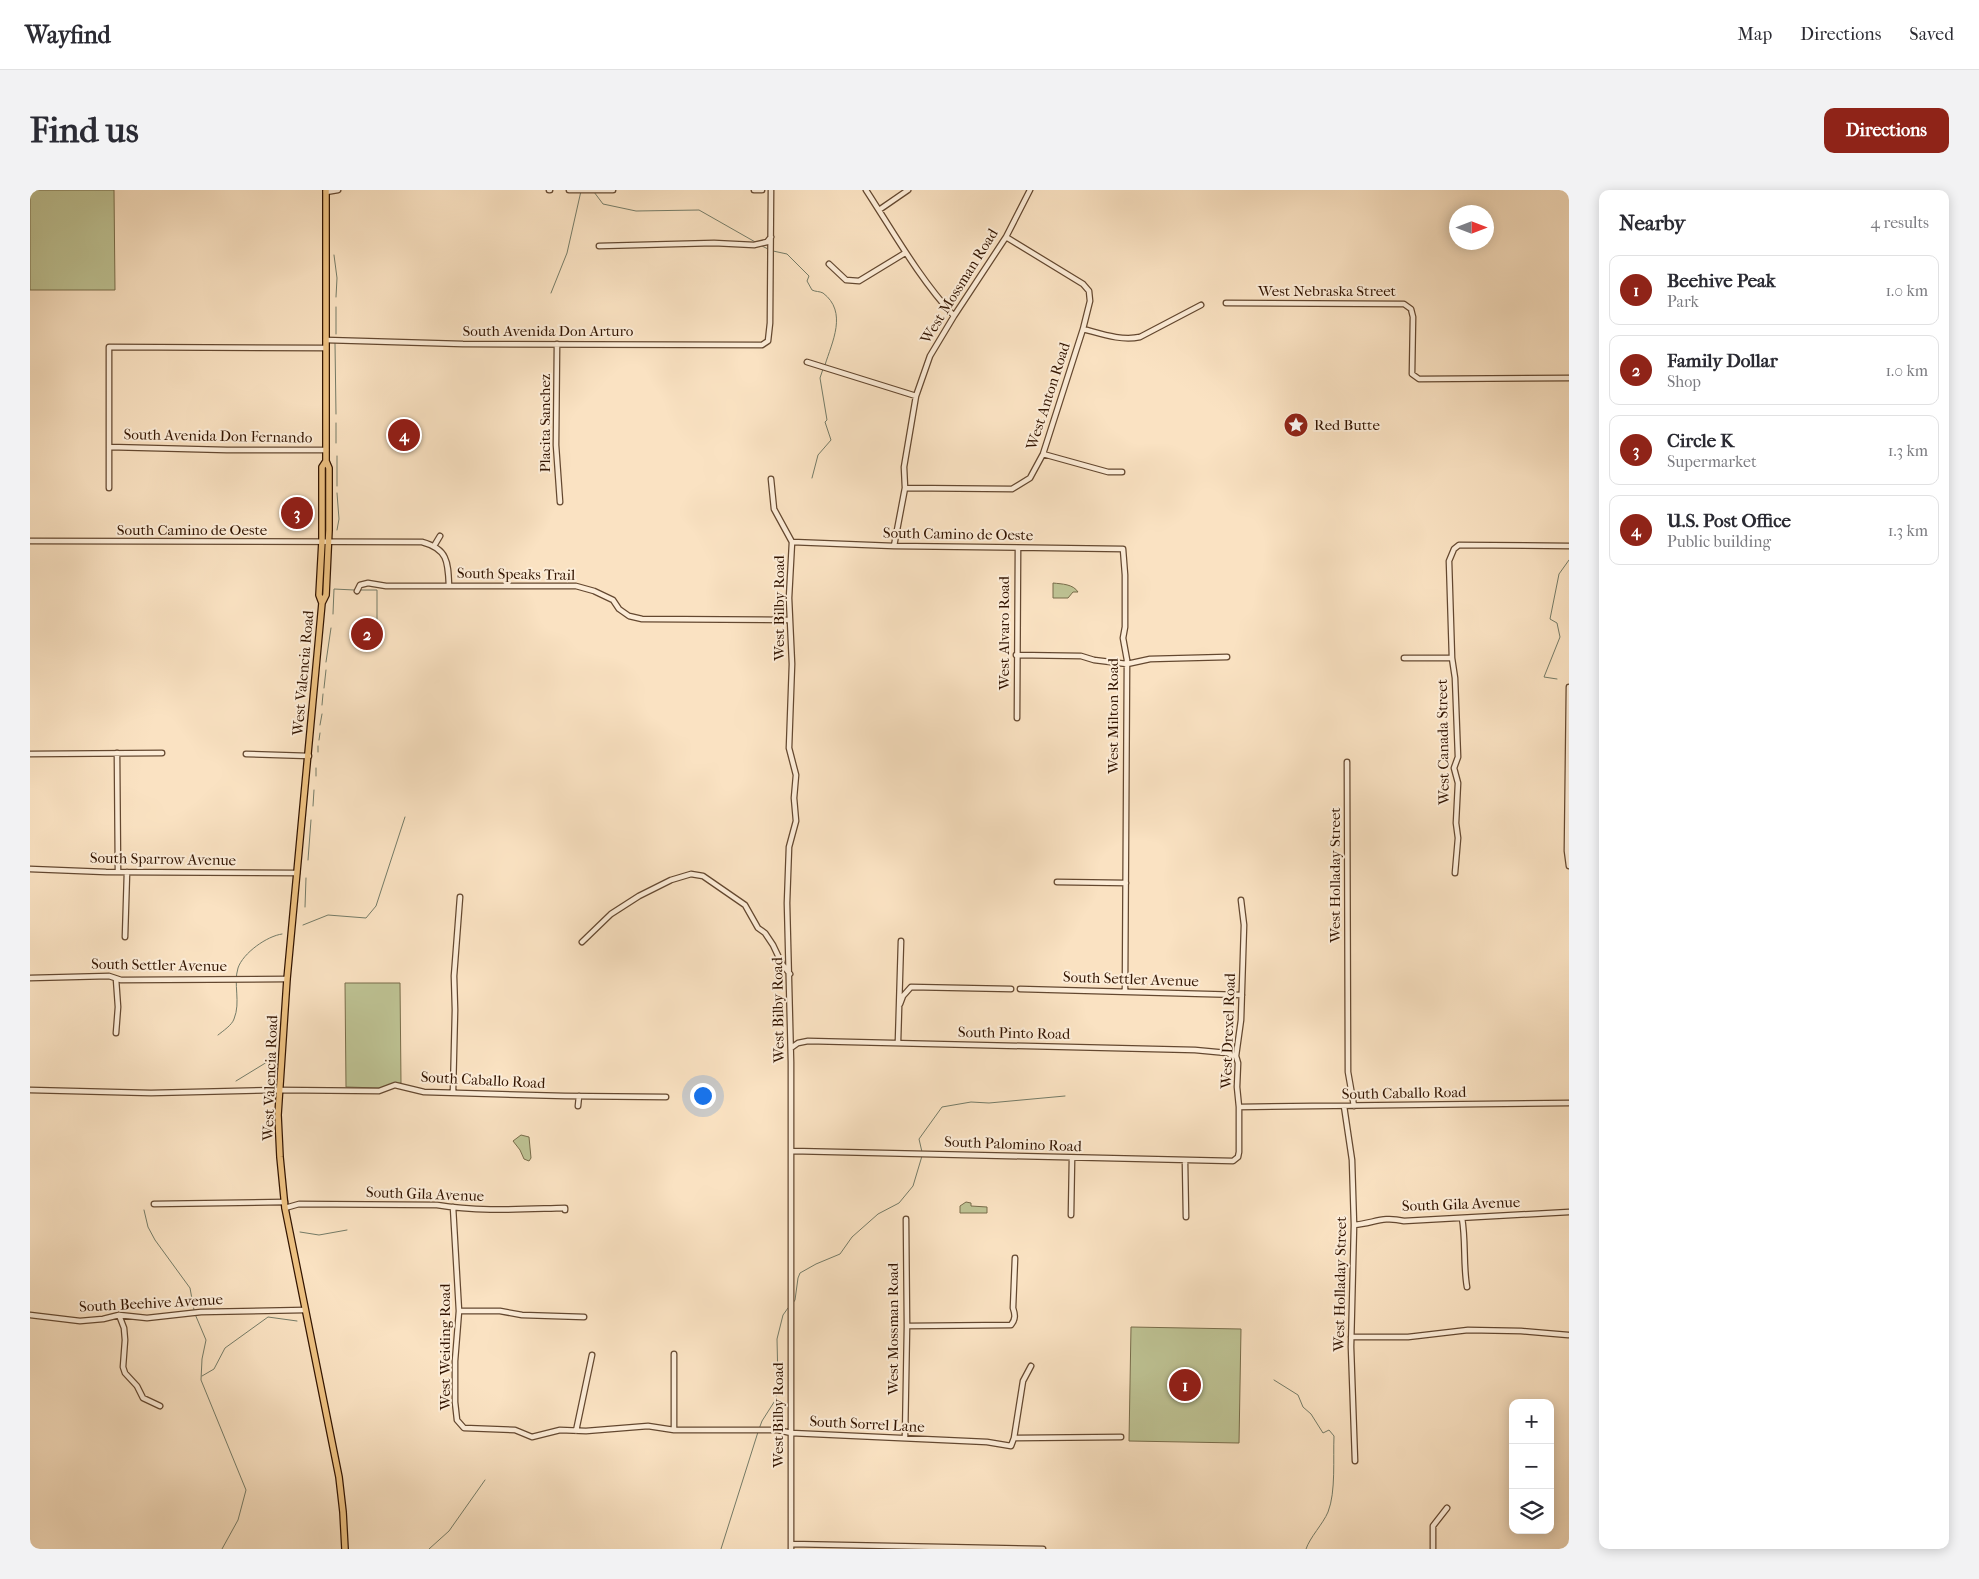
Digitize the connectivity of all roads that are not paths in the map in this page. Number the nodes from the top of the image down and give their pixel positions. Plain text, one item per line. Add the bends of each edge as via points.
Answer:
1 (338, 190) edge
2 (570, 190) edge
3 (613, 190) edge
4 (754, 190) edge
5 (762, 190) edge
6 (771, 190) edge
7 (866, 190) edge
8 (908, 190) edge
9 (1030, 190) edge
10 (326, 191) edge
11 (879, 210) junction
12 (771, 237) junction
13 (1006, 237) junction
14 (599, 246) dead end
15 (905, 253) junction
16 (829, 264) dead end
17 (1226, 303) dead end
18 (1201, 305) dead end
19 (954, 316) junction
20 (1083, 329) junction
21 (326, 340) junction
22 (557, 344) junction
23 (326, 348) junction
24 (807, 362) dead end
25 (1569, 378) edge
26 (916, 396) junction
27 (109, 447) junction
28 (326, 450) junction
29 (1043, 454) junction
30 (1122, 472) dead end
31 (771, 479) dead end
32 (110, 488) dead end
33 (905, 488) junction
34 (560, 502) dead end
35 (440, 536) dead end
36 (30, 541) edge
37 (326, 541) junction
38 (792, 542) junction
39 (434, 546) junction
40 (894, 546) junction
41 (1569, 546) edge
42 (446, 547) dead end
43 (1018, 548) junction
44 (1123, 549) joint
45 (441, 552) junction
46 (449, 586) junction
47 (357, 591) dead end
48 (790, 620) junction
49 (1016, 654) junction
50 (1227, 657) dead end
51 (1404, 658) dead end
52 (1452, 658) junction
53 (1127, 664) junction
54 (1569, 687) edge
55 (1017, 718) dead end
56 (117, 753) junction
57 (162, 753) dead end
58 (30, 754) edge
59 (246, 754) dead end
60 (309, 756) junction
61 (1347, 762) dead end
62 (1569, 866) edge
63 (30, 869) edge
64 (118, 872) junction
65 (127, 872) junction
66 (297, 873) junction
67 (1455, 873) dead end
68 (1057, 882) dead end
69 (1126, 883) junction
70 (460, 897) dead end
71 (1241, 900) dead end
72 (125, 937) dead end
73 (901, 941) dead end
74 (582, 942) dead end
75 (790, 974) junction
76 (30, 978) edge
77 (116, 979) junction
78 (287, 979) junction
79 (1011, 989) dead end
80 (1020, 989) dead end
81 (1125, 991) junction
82 (1242, 995) junction
83 (900, 1004) junction
84 (116, 1032) dead end
85 (898, 1042) junction
86 (791, 1048) junction
87 (1236, 1056) junction
88 (30, 1090) edge
89 (279, 1090) junction
90 (453, 1092) junction
91 (579, 1096) junction
92 (666, 1097) dead end
93 (1569, 1103) edge
94 (578, 1106) dead end
95 (1344, 1106) junction
96 (1354, 1106) junction
97 (1239, 1107) junction
98 (792, 1151) junction
99 (1072, 1158) junction
100 (1186, 1161) junction
101 (1233, 1161) joint
102 (154, 1204) dead end
103 (285, 1205) junction
104 (453, 1207) junction
105 (565, 1209) dead end
106 (1569, 1212) edge
107 (1072, 1214) dead end
108 (1186, 1217) dead end
109 (1462, 1218) junction
110 (906, 1219) dead end
111 (1354, 1225) junction
112 (1015, 1258) dead end
113 (1467, 1287) dead end
114 (304, 1310) junction
115 (460, 1311) junction
116 (30, 1315) edge
117 (119, 1315) junction
118 (584, 1317) dead end
119 (907, 1326) junction
120 (1568, 1335) dead end
121 (1352, 1337) junction
122 (592, 1354) dead end
123 (674, 1354) dead end
124 (1031, 1366) dead end
125 (160, 1406) dead end
126 (460, 1426) joint
127 (674, 1430) junction
128 (576, 1431) junction
129 (791, 1433) junction
130 (1121, 1437) dead end
131 (905, 1438) junction
132 (1014, 1438) junction
133 (1355, 1462) dead end
134 (1447, 1508) dead end
135 (791, 1546) edge
136 (345, 1549) edge
137 (1043, 1549) edge
138 (1433, 1549) edge

1 - 10 street
2 - 3 street
4 - 5 street
6 - 12 street
7 - 11 street
8 - 11 street
9 - 13 street, West Mossman Road
10 - 21 main road, West Valencia Road
11 - 15 street
12 - 14 street via 767,242 754,244
12 - 22 street, South Avenida Don Arturo via 768,341 757,346
13 - 19 street, West Mossman Road
13 - 20 street, West Anton Road via 1083,284 1089,292 1090,301
15 - 16 street via 859,281 846,280
15 - 19 street via 935,296
17 - 25 street, West Nebraska Street via 1404,304 1411,308 1413,317 1414,377
18 - 20 street via 1132,339
19 - 26 street, West Mossman Road via 930,356
20 - 29 street, West Anton Road
21 - 22 street, South Avenida Don Arturo
21 - 23 main road, West Valencia Road
22 - 34 street, Placita Sanchez via 556,445
23 - 27 street via 110,346
23 - 28 main road, West Valencia Road
24 - 26 street
26 - 33 street, West Mossman Road via 904,467
27 - 28 street, South Avenida Don Fernando
27 - 32 street
28 - 37 main road, West Valencia Road via 326,461 322,467
29 - 30 street via 1108,472
29 - 33 street, West Anton Road via 1030,478 1012,489
31 - 38 street, West Bilby Road via 774,509
33 - 40 street, West Mossman Road
35 - 39 street
36 - 37 street, South Camino de Oeste
37 - 39 street, South Camino de Oeste via 422,542
37 - 60 main road, West Valencia Road via 319,595 322,603
38 - 40 street, South Camino de Oeste
38 - 48 street, West Bilby Road
39 - 45 street
40 - 43 street, South Camino de Oeste
41 - 52 street via 1459,546 1454,549 1449,561
42 - 45 street
43 - 44 street, South Camino de Oeste
43 - 49 street, West Alvaro Road
44 - 53 street, West Milton Road via 1123,638
45 - 46 street via 448,562
46 - 47 street, South Speaks Trail via 368,583 360,585
46 - 48 street, South Speaks Trail via 576,586 613,600 628,616 642,619
48 - 75 street, West Bilby Road via 789,748 796,775 796,821 788,865
49 - 53 street via 1081,656
49 - 55 street, West Alvaro Road
50 - 53 street via 1150,659
51 - 52 street, West Canada Street
52 - 67 street, West Canada Street via 1458,757 1454,768 1458,783
53 - 69 street, West Milton Road
54 - 62 street
56 - 57 street
56 - 58 street
56 - 64 street
59 - 60 street
60 - 66 main road, West Valencia Road
61 - 96 street, West Holladay Street via 1348,1072
63 - 64 street, South Sparrow Avenue
64 - 65 street, South Sparrow Avenue
65 - 66 street, South Sparrow Avenue
65 - 72 street
66 - 78 main road, West Valencia Road
68 - 69 street
69 - 81 street, West Milton Road
70 - 90 street via 454,976
71 - 82 street, West Drexel Road via 1244,925
73 - 83 street
74 - 75 street via 611,914 640,896 671,880 692,874 704,876 745,905
75 - 86 street, West Bilby Road
76 - 77 street, South Settler Avenue via 109,976
77 - 78 street, South Settler Avenue
77 - 84 street
78 - 89 main road, West Valencia Road
79 - 83 street via 910,987
80 - 81 street, South Settler Avenue
81 - 82 street, South Settler Avenue
82 - 87 street, West Drexel Road
83 - 85 street
85 - 86 street, South Pinto Road via 808,1041
85 - 87 street, South Pinto Road via 1195,1050
86 - 98 street, West Bilby Road
87 - 97 street, West Drexel Road
88 - 89 street, South Caballo Road via 151,1093
89 - 90 street, South Caballo Road via 379,1091 395,1085 424,1092
89 - 103 main road, West Valencia Road via 279,1149
90 - 91 street, South Caballo Road
91 - 92 street, South Caballo Road
91 - 94 street
93 - 96 street, South Caballo Road
95 - 96 street, South Caballo Road
95 - 97 street, South Caballo Road
95 - 111 street, West Holladay Street via 1352,1160
97 - 101 street, West Drexel Road via 1238,1157
98 - 99 street, South Palomino Road
98 - 129 street, West Bilby Road
99 - 100 street, South Palomino Road
99 - 107 street
100 - 101 street, South Palomino Road
100 - 108 street
102 - 103 street, South Gila Avenue
103 - 104 street, South Gila Avenue
103 - 114 main road, West Valencia Road
104 - 105 street, South Gila Avenue
104 - 115 street, West Weiding Road
106 - 109 street, South Gila Avenue
109 - 111 street, South Gila Avenue via 1404,1221 1384,1218
109 - 113 street
110 - 119 street, West Mossman Road
111 - 121 street, West Holladay Street
112 - 119 street via 1015,1315 1011,1325
114 - 117 street, South Beehive Avenue via 201,1312 147,1318
114 - 136 main road, West Valencia Road via 339,1478
115 - 118 street
115 - 126 street, West Weiding Road via 455,1366 456,1414
116 - 117 street, South Beehive Avenue via 103,1320
117 - 125 street via 124,1328 125,1373 143,1398
119 - 131 street, West Mossman Road
120 - 121 street via 1468,1330 1408,1337
121 - 133 street, West Holladay Street
122 - 128 street
123 - 127 street
124 - 132 street via 1023,1380
126 - 128 street, South Sorrel Lane via 515,1430 532,1437 553,1430
127 - 128 street, South Sorrel Lane via 648,1426
127 - 129 street, South Sorrel Lane via 778,1430
129 - 131 street, South Sorrel Lane
129 - 135 street, West Bilby Road
130 - 132 street, South Sorrel Lane
131 - 132 street, South Sorrel Lane via 1011,1446
134 - 138 street via 1433,1526
135 - 137 street

